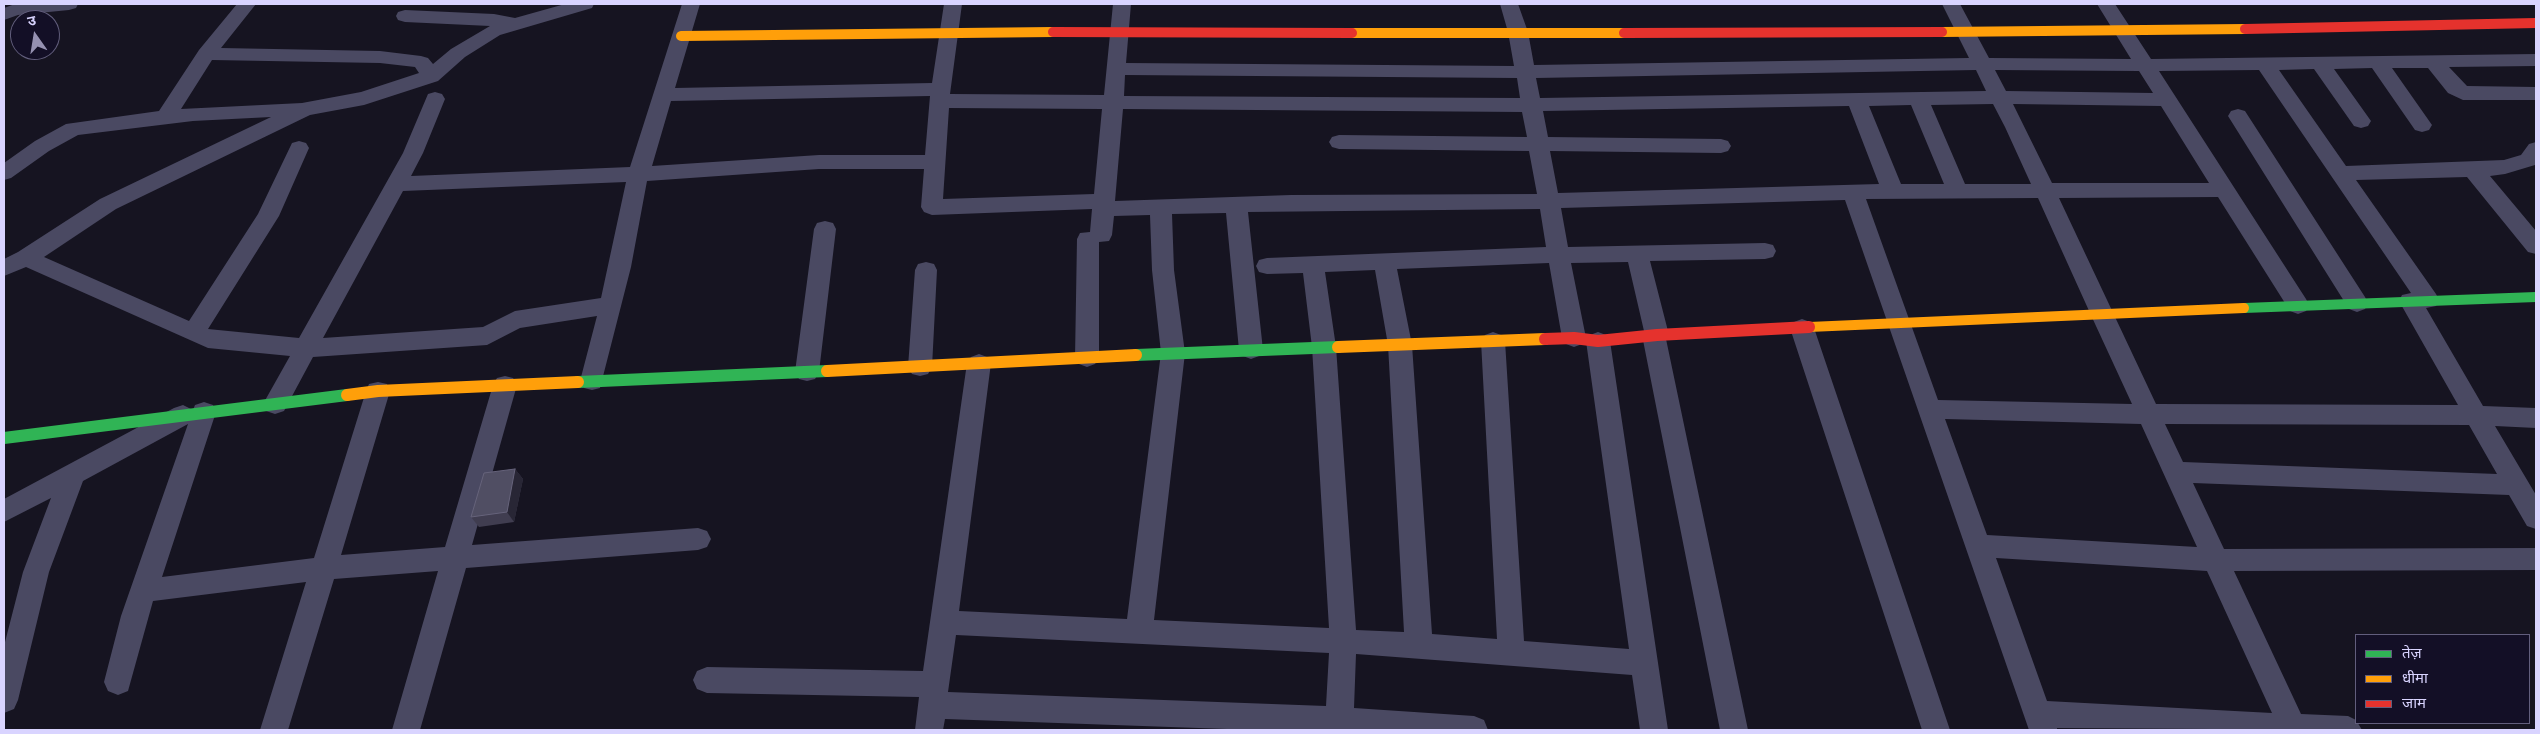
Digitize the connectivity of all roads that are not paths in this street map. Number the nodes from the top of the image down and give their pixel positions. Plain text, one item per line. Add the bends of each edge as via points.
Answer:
1 (69, 4) edge
2 (246, 4) edge
3 (691, 4) edge
4 (953, 4) edge
5 (1122, 4) edge
6 (1509, 4) edge
7 (1951, 4) edge
8 (2106, 4) edge
9 (578, 5) edge
10 (497, 12) edge
11 (4, 14) edge
12 (405, 16) dead end
13 (2536, 23) edge
14 (516, 25) junction
15 (1964, 30) junction
16 (1119, 31) junction
17 (2125, 31) junction
18 (1518, 32) junction
19 (947, 33) junction
20 (681, 36) junction
21 (206, 54) junction
22 (2536, 60) edge
23 (2434, 62) junction
24 (2320, 63) junction
25 (2378, 63) junction
26 (1982, 64) junction
27 (2265, 64) junction
28 (2147, 65) junction
29 (1116, 69) junction
30 (1525, 72) junction
31 (431, 76) junction
32 (2536, 93) edge
33 (662, 95) junction
34 (940, 95) junction
35 (1999, 97) junction
36 (1918, 98) junction
37 (435, 99) dead end
38 (1856, 99) junction
39 (2168, 100) junction
40 (1112, 102) junction
41 (1531, 105) junction
42 (305, 109) junction
43 (2238, 116) dead end
44 (166, 117) junction
45 (2361, 121) dead end
46 (2422, 125) dead end
47 (1339, 142) dead end
48 (1538, 144) junction
49 (1721, 146) dead end
50 (299, 148) dead end
51 (2536, 149) edge
52 (936, 162) junction
53 (2474, 170) junction
54 (2341, 173) junction
55 (4, 174) edge
56 (638, 174) junction
57 (396, 184) junction
58 (2225, 190) junction
59 (2045, 191) junction
60 (1853, 192) junction
61 (1893, 192) junction
62 (1958, 192) junction
63 (1549, 201) junction
64 (1236, 204) junction
65 (1104, 205) junction
66 (1161, 207) junction
67 (825, 228) dead end
68 (2536, 246) edge
69 (1765, 251) dead end
70 (1637, 254) junction
71 (1559, 255) junction
72 (26, 258) junction
73 (1385, 263) junction
74 (1313, 265) junction
75 (1267, 266) dead end
76 (4, 268) edge
77 (926, 270) dead end
78 (2536, 297) edge
79 (2419, 301) junction
80 (2357, 303) junction
81 (610, 305) junction
82 (2298, 305) junction
83 (2102, 313) junction
84 (1899, 323) junction
85 (1802, 328) junction
86 (194, 332) junction
87 (1656, 335) junction
88 (1586, 340) junction
89 (1493, 341) junction
90 (1400, 345) junction
91 (1324, 347) junction
92 (306, 348) junction
93 (1251, 350) junction
94 (1173, 354) junction
95 (1087, 358) junction
96 (979, 363) junction
97 (920, 367) junction
98 (807, 372) junction
99 (592, 381) junction
100 (505, 384) junction
101 (378, 391) junction
102 (275, 404) junction
103 (1929, 409) junction
104 (194, 414) junction
105 (2149, 414) junction
106 (2475, 415) junction
107 (2536, 418) edge
108 (4, 438) edge
109 (2176, 472) junction
110 (73, 474) junction
111 (2517, 485) junction
112 (4, 511) edge
113 (2536, 518) edge
114 (698, 539) dead end
115 (1977, 546) junction
116 (456, 557) junction
117 (2536, 559) edge
118 (2216, 560) junction
119 (324, 568) junction
120 (143, 591) junction
121 (943, 622) junction
122 (1139, 630) junction
123 (1343, 641) junction
124 (1419, 645) junction
125 (1511, 651) junction
126 (1646, 664) junction
127 (708, 680) dead end
128 (118, 682) dead end
129 (4, 700) edge
130 (933, 706) edge
131 (2040, 722) edge
132 (1339, 725) edge
133 (2294, 729) edge
134 (274, 730) edge
135 (406, 730) edge
136 (1474, 730) edge
137 (1654, 730) edge
138 (1734, 730) edge
139 (1936, 730) edge
140 (2348, 730) edge

1 - 11 street
2 - 21 street
3 - 20 street
4 - 19 street
5 - 16 street
6 - 18 street
7 - 15 street
8 - 17 street
9 - 14 street
10 - 12 street
10 - 14 street
13 - 17 street
14 - 31 street via 493,31 473,43
15 - 17 street
15 - 18 street
15 - 26 street
16 - 18 street
16 - 19 street
16 - 29 street
17 - 28 street
18 - 30 street
19 - 20 street
19 - 34 street
20 - 33 street
21 - 31 street via 380,57 421,62
21 - 44 street
22 - 23 street
23 - 25 street
23 - 32 street via 2463,93
24 - 25 street
24 - 27 street
24 - 45 street
25 - 46 street
26 - 28 street
26 - 30 street
26 - 35 street
27 - 28 street
27 - 54 street
28 - 39 street
29 - 30 street
29 - 40 street
30 - 41 street
31 - 42 street via 364,98
33 - 34 street
33 - 56 street
34 - 40 street
34 - 52 street
35 - 36 street
35 - 39 street
35 - 59 street
36 - 38 street
36 - 62 street
37 - 57 street via 413,153
38 - 41 street
38 - 61 street
39 - 58 street
40 - 41 street
40 - 65 street
41 - 48 street
42 - 44 street
42 - 72 street via 108,204
43 - 80 street
44 - 55 street via 73,129 42,146
47 - 48 street
48 - 49 street
48 - 63 street
50 - 86 street via 268,216
51 - 53 street via 2528,160 2505,167
52 - 56 street via 819,162
52 - 65 street via 932,207
53 - 54 street
53 - 68 street
54 - 79 street
56 - 57 street
56 - 81 street
57 - 92 street
58 - 59 street
58 - 82 street
59 - 62 street
59 - 83 street
60 - 61 street
60 - 63 street
60 - 84 street
61 - 62 street
63 - 64 street
63 - 71 street
64 - 66 street
64 - 93 street
65 - 66 street
65 - 95 street via 1095,237
66 - 94 street via 1163,270
67 - 98 street
69 - 70 street
70 - 71 street
70 - 87 street
71 - 73 street
71 - 88 street
72 - 76 street
72 - 86 street
73 - 74 street
73 - 90 street
74 - 75 street
74 - 91 street
77 - 97 street
78 - 79 street
79 - 80 street
79 - 106 street
80 - 82 street
81 - 92 street via 515,320 487,336
81 - 99 street
82 - 83 street
83 - 84 street
83 - 105 street
84 - 85 street
84 - 103 street
85 - 87 street
85 - 139 street
86 - 92 street via 208,339
87 - 88 street
87 - 138 street
88 - 89 street
88 - 126 street
89 - 90 street
89 - 125 street
90 - 91 street
90 - 124 street
91 - 93 street
91 - 123 street
92 - 102 street
93 - 94 street
94 - 95 street
94 - 122 street
95 - 96 street
96 - 97 street
96 - 121 street
97 - 98 street
98 - 99 street
99 - 100 street
100 - 101 street
100 - 116 street
101 - 102 street
101 - 119 street
102 - 104 street
103 - 105 street
103 - 115 street
104 - 108 street
104 - 110 street
104 - 120 street
105 - 106 street
105 - 109 street
106 - 107 street
106 - 111 street
109 - 111 street
109 - 118 street
110 - 112 street
110 - 129 street via 36,572
111 - 113 street
114 - 116 street
115 - 118 street
115 - 131 street
116 - 119 street
116 - 135 street
117 - 118 street
118 - 133 street
119 - 120 street
119 - 134 street
120 - 128 street
121 - 122 street
121 - 130 street
122 - 123 street
123 - 124 street
123 - 132 street
124 - 125 street
125 - 126 street
126 - 137 street
127 - 130 street
130 - 132 street
131 - 133 street
132 - 136 street
133 - 140 street

